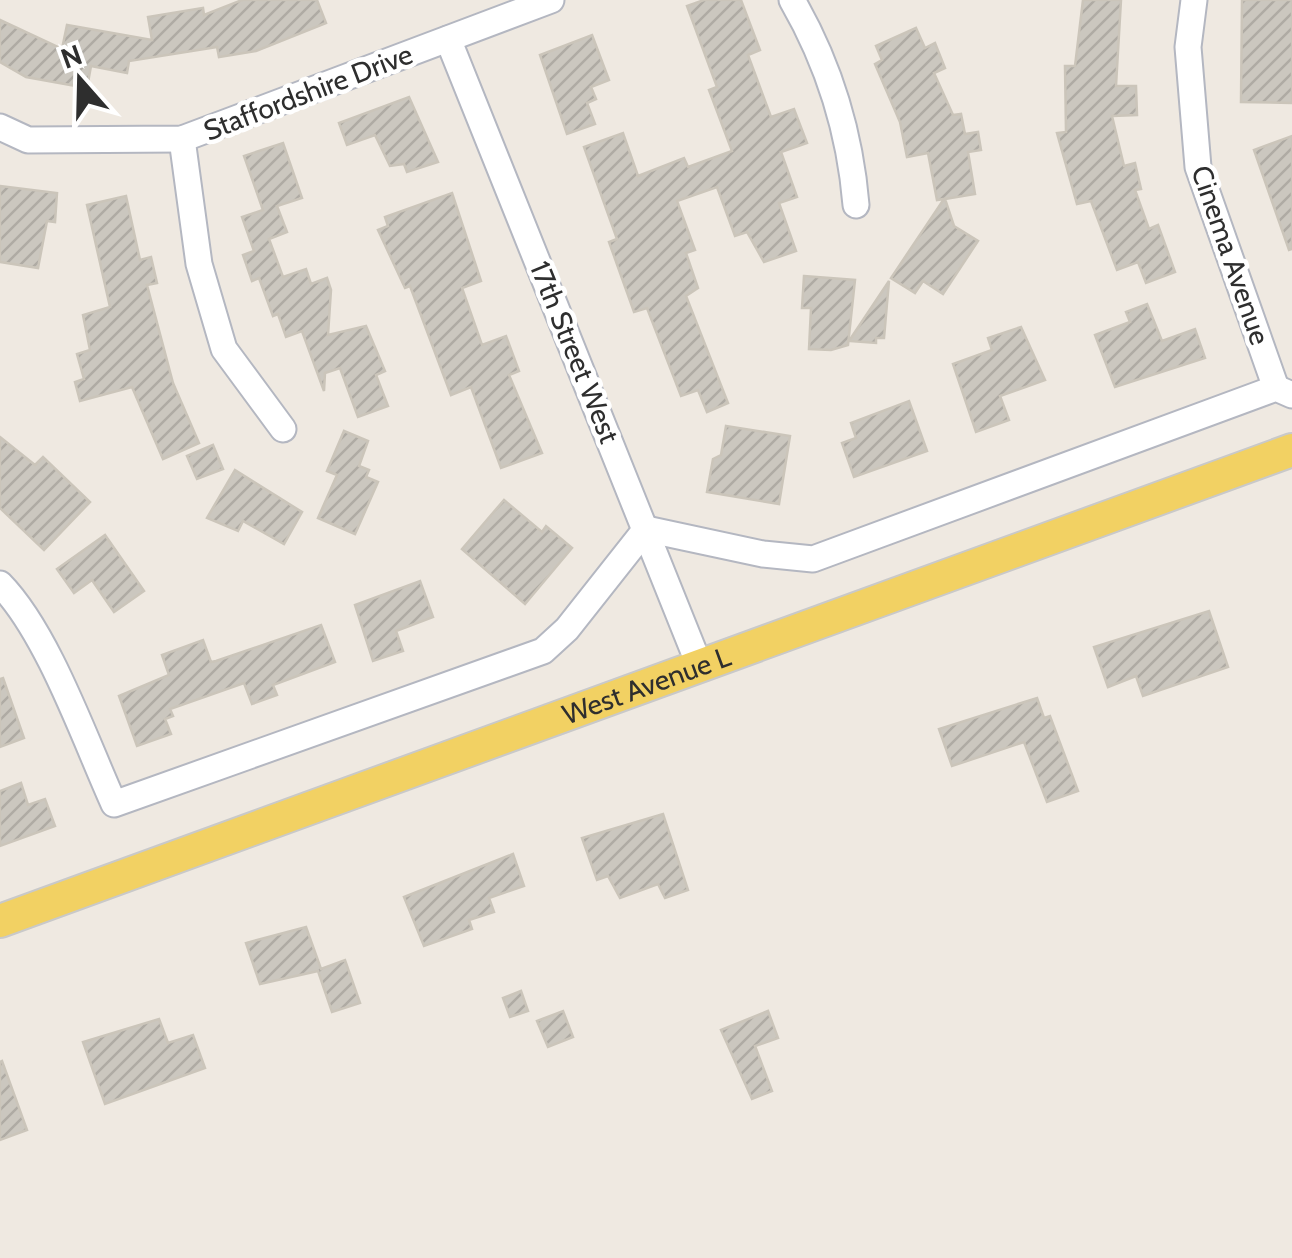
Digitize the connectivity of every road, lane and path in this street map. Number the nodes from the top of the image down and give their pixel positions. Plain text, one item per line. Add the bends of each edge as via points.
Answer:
1 (551, 0) edge
2 (792, 0) edge
3 (1194, 0) edge
4 (448, 39) junction
5 (0, 127) edge
6 (182, 139) junction
7 (856, 205) dead end
8 (1284, 391) edge
9 (283, 429) dead end
10 (1292, 450) edge
11 (646, 529) junction
12 (0, 584) edge
13 (700, 667) junction
14 (0, 920) edge

1 - 4 street, Staffordshire Drive
2 - 7 street via 815,40 851,145
3 - 8 street, Cinema Avenue via 1188,47 1198,168
4 - 6 street, Staffordshire Drive
4 - 11 street, 17th Street West
5 - 6 street, Staffordshire Drive via 28,140
6 - 9 street via 199,264 224,349
8 - 11 street via 813,560
10 - 13 main road, West Avenue L
11 - 12 street via 543,652 114,804 16,600
11 - 13 street, 17th Street West
13 - 14 main road, West Avenue L

